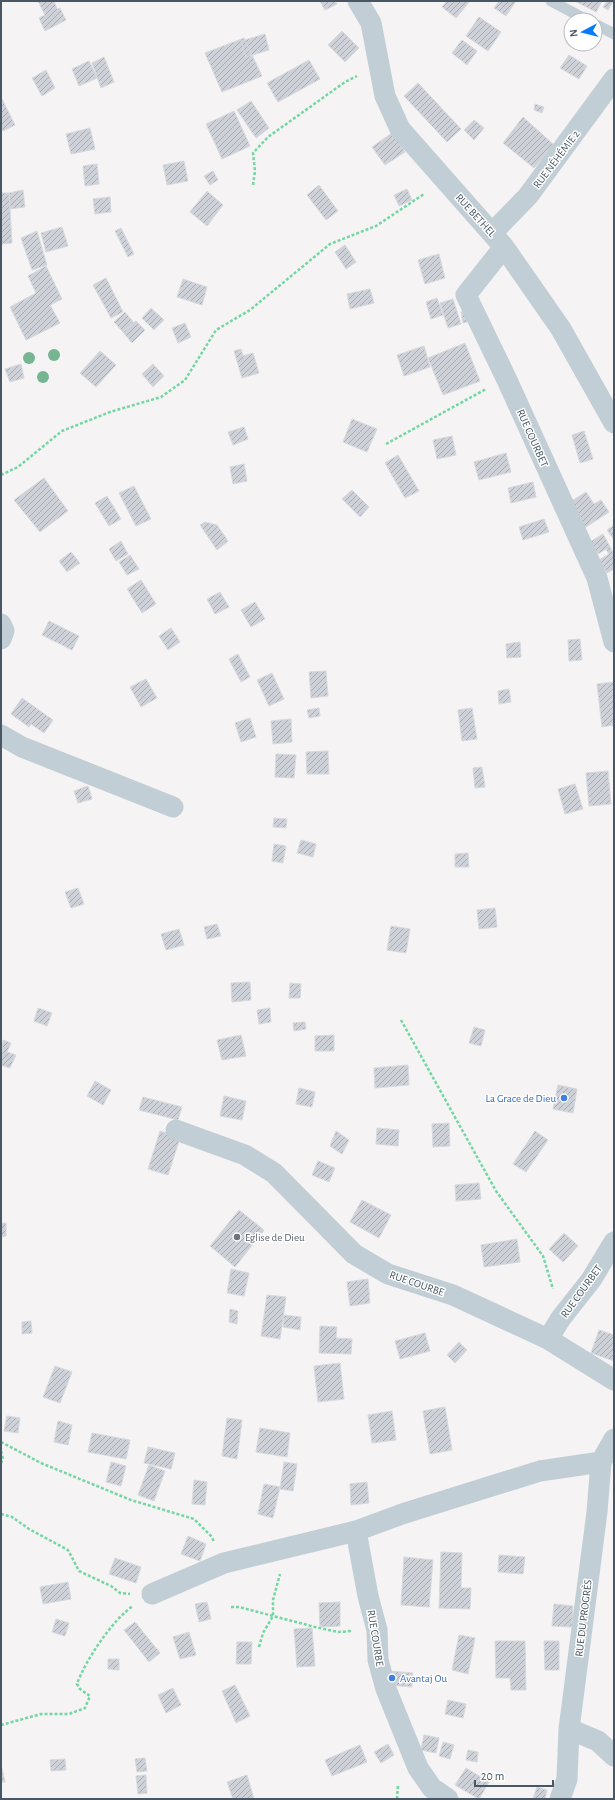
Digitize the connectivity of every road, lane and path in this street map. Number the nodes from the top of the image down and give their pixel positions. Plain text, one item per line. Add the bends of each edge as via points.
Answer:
1 (358, 1) edge
2 (551, 1) edge
3 (572, 12) edge
4 (603, 28) edge
5 (614, 34) edge
6 (378, 64) junction
7 (614, 79) edge
8 (444, 178) junction
9 (254, 185) dead end
10 (498, 240) junction
11 (507, 380) junction
12 (614, 423) edge
13 (386, 444) dead end
14 (1, 475) edge
15 (1, 624) edge
16 (1, 640) edge
17 (614, 642) edge
18 (1, 735) edge
19 (173, 807) dead end
20 (401, 1020) dead end
21 (176, 1130) dead end
22 (614, 1242) edge
23 (561, 1318) junction
24 (548, 1339) junction
25 (614, 1380) edge
26 (614, 1439) edge
27 (1, 1442) edge
28 (1, 1451) edge
29 (601, 1462) junction
30 (1, 1463) edge
31 (1, 1514) edge
32 (356, 1531) junction
33 (224, 1563) junction
34 (281, 1571) dead end
35 (152, 1594) junction
36 (231, 1607) dead end
37 (273, 1616) junction
38 (377, 1630) junction
39 (259, 1647) dead end
40 (1, 1725) edge
41 (569, 1729) junction
42 (613, 1753) edge
43 (448, 1799) edge
44 (560, 1799) edge

1 - 6 street, RUE BETHEL via 371,23
2 - 3 lane
4 - 5 lane
6 - 8 street, RUE BETHEL via 385,96 400,129
6 - 9 path via 345,82 268,137 253,153
7 - 10 street, RUE NÉHÉMIE 2
8 - 10 street, RUE BETHEL
8 - 14 path via 376,226 330,244 250,310 216,330 185,380 161,397 110,412 62,431 18,467
10 - 11 street, RUE COURBET via 466,294
10 - 12 street, RUE BETHEL via 561,329
11 - 13 path via 464,400
11 - 17 street, RUE COURBET via 597,578
15 - 16 street via 4,630
18 - 19 street via 22,747
20 - 23 path via 496,1191 543,1256
21 - 24 street, RUE COURBE via 245,1155 274,1173 354,1254 388,1274 453,1295
22 - 23 street, RUE COURBET via 591,1280
23 - 24 street, RUE COURBET
24 - 25 street, RUE COURBE
26 - 29 street, RUE DU PROGRÈS
27 - 33 path via 41,1463 131,1500 194,1520 212,1538
28 - 30 path
29 - 32 street via 540,1471
29 - 41 street, RUE DU PROGRÈS
31 - 35 path via 12,1517 68,1550 79,1571 120,1593
32 - 33 street
32 - 38 street, RUE COURBE
33 - 35 street
34 - 37 path via 273,1600
35 - 40 path via 123,1613 106,1633 82,1670 77,1684 90,1696 85,1708 69,1714 41,1714
36 - 37 path
37 - 38 path via 338,1632
37 - 39 path via 263,1633
38 - 43 street, RUE COURBE via 378,1660 386,1689 418,1768 432,1788
41 - 42 street via 598,1741
41 - 44 street, RUE DU PROGRÈS via 567,1779

